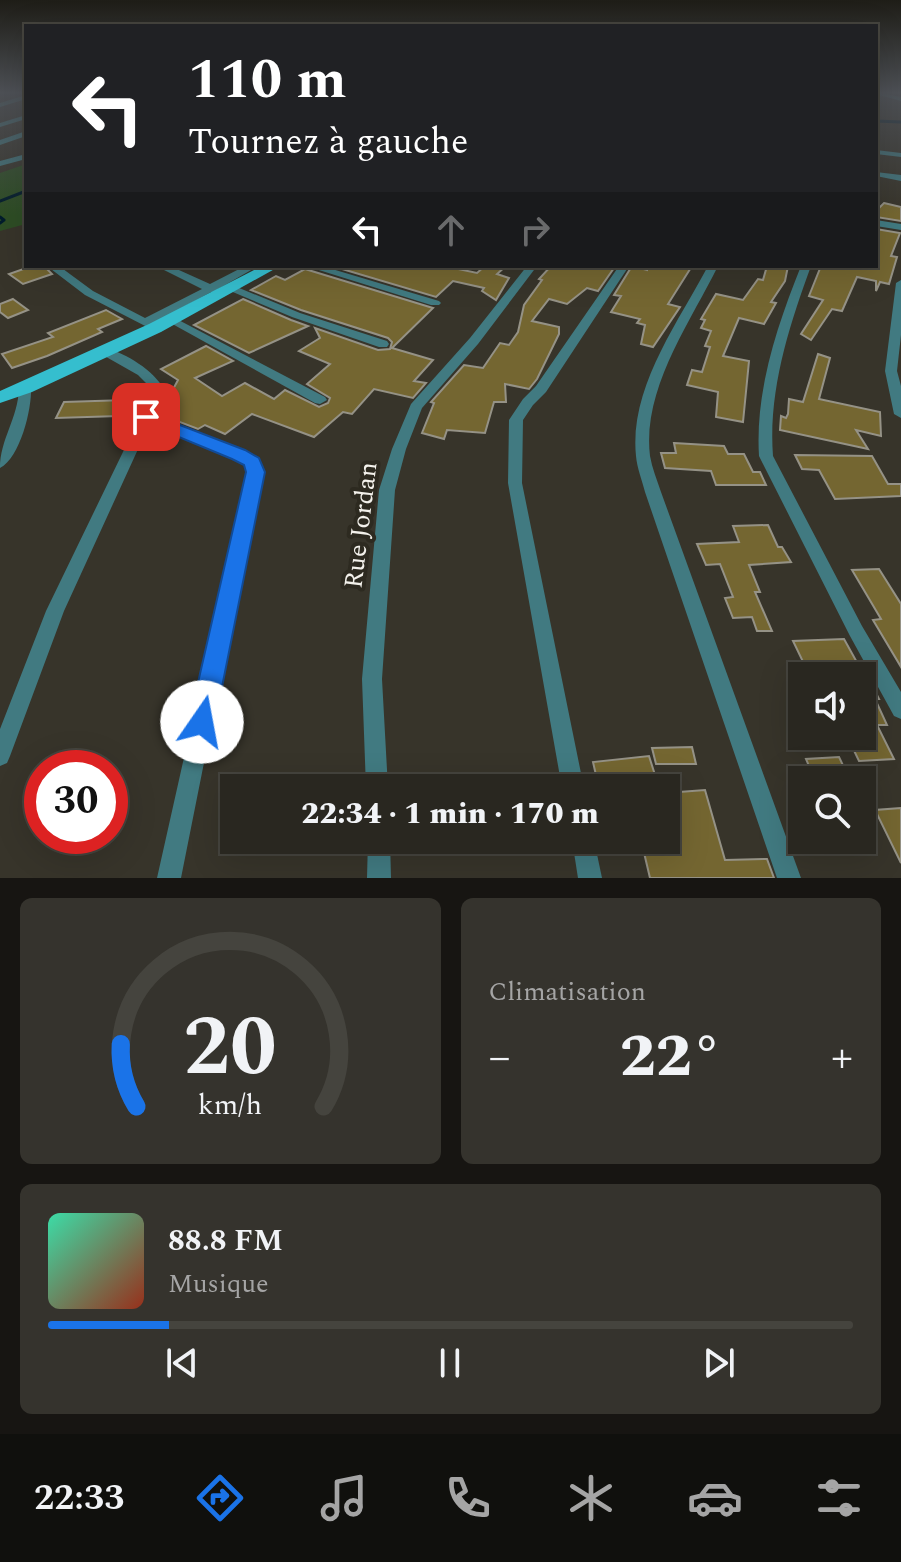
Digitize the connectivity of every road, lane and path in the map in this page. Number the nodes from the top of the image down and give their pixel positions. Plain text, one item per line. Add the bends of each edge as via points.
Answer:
1 (24, 134) edge
2 (0, 137) edge
3 (13, 137) junction
4 (0, 143) edge
5 (878, 152) edge
6 (901, 155) edge
7 (23, 157) edge
8 (0, 158) edge
9 (0, 164) edge
10 (878, 174) edge
11 (901, 178) edge
12 (878, 223) edge
13 (901, 227) edge
14 (55, 268) edge
15 (166, 268) edge
16 (250, 268) edge
17 (269, 268) edge
18 (318, 268) edge
19 (530, 268) edge
20 (623, 268) edge
21 (712, 268) edge
22 (805, 268) edge
23 (901, 283) edge
24 (221, 290) junction
25 (435, 303) dead end
26 (157, 323) junction
27 (383, 344) dead end
28 (105, 351) junction
29 (25, 388) junction
30 (0, 397) edge
31 (320, 400) dead end
32 (901, 414) edge
33 (146, 417) junction
34 (0, 463) edge
35 (901, 710) edge
36 (0, 756) edge
37 (376, 774) edge
38 (570, 774) edge
39 (379, 854) edge
40 (586, 854) edge
41 (169, 878) edge
42 (379, 878) edge
43 (590, 878) edge
44 (789, 878) edge

1 - 3 street
2 - 3 street
3 - 4 street
5 - 6 street
7 - 8 street
7 - 9 street
10 - 11 street
12 - 13 street
14 - 26 street via 89,293
15 - 24 street
16 - 24 street
17 - 24 main road
18 - 25 street
19 - 37 street, Rue Jordan via 416,407 399,449 387,490 372,679
20 - 38 street via 516,420 515,483
21 - 44 street via 662,361 643,454
22 - 35 street via 787,314 764,425 766,456
23 - 32 street via 891,371
24 - 26 main road
24 - 26 street
24 - 27 street
26 - 28 main road
26 - 31 street
28 - 29 main road
28 - 33 street via 155,381 159,390
29 - 30 main road
29 - 34 street via 26,405
33 - 36 street via 55,611
33 - 41 street via 239,454 252,462 255,472
39 - 42 street
40 - 43 street

